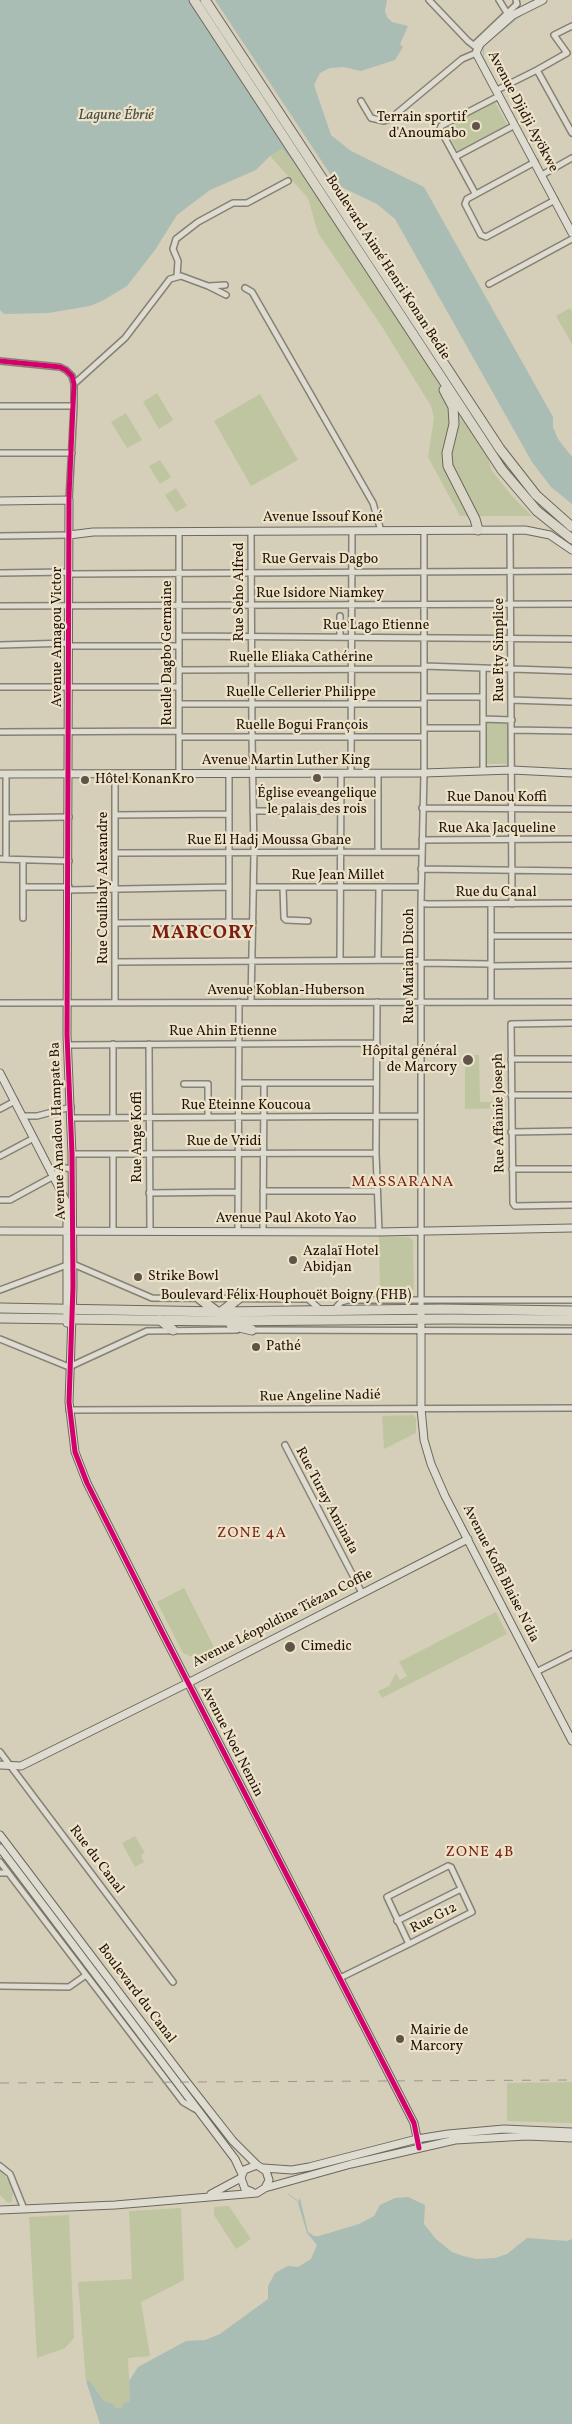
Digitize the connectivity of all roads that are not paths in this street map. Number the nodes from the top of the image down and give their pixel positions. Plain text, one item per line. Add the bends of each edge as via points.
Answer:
1 (194, 0) edge
2 (205, 0) edge
3 (429, 0) edge
4 (499, 0) edge
5 (516, 0) edge
6 (542, 0) edge
7 (507, 13) junction
8 (572, 26) edge
9 (476, 48) junction
10 (569, 54) edge
11 (537, 70) junction
12 (498, 93) junction
13 (361, 101) dead end
14 (515, 125) junction
15 (572, 133) edge
16 (455, 157) junction
17 (572, 158) edge
18 (535, 162) junction
19 (542, 175) junction
20 (288, 182) dead end
21 (475, 194) junction
22 (555, 200) junction
23 (341, 214) junction
24 (572, 233) edge
25 (572, 240) edge
26 (177, 276) junction
27 (489, 284) dead end
28 (226, 285) dead end
29 (208, 286) junction
30 (245, 288) dead end
31 (226, 295) dead end
32 (421, 344) junction
33 (0, 361) edge
34 (74, 384) junction
35 (0, 406) edge
36 (74, 406) junction
37 (0, 453) edge
38 (72, 453) junction
39 (69, 498) junction
40 (0, 501) edge
41 (572, 527) edge
42 (352, 530) junction
43 (424, 530) junction
44 (478, 530) junction
45 (510, 530) junction
46 (252, 531) junction
47 (381, 531) junction
48 (179, 532) junction
49 (69, 535) junction
50 (0, 536) edge
51 (572, 539) edge
52 (572, 550) edge
53 (424, 570) junction
54 (511, 570) junction
55 (251, 571) junction
56 (352, 571) junction
57 (572, 571) edge
58 (0, 573) edge
59 (69, 573) junction
60 (179, 573) junction
61 (511, 604) junction
62 (572, 604) edge
63 (69, 605) junction
64 (179, 605) junction
65 (251, 605) junction
66 (352, 605) junction
67 (424, 605) junction
68 (0, 606) edge
69 (340, 616) dead end
70 (179, 636) junction
71 (251, 637) junction
72 (340, 637) junction
73 (352, 638) junction
74 (424, 638) junction
75 (511, 639) junction
76 (572, 639) edge
77 (0, 645) edge
78 (69, 645) junction
79 (179, 646) junction
80 (424, 668) junction
81 (483, 668) junction
82 (511, 668) junction
83 (352, 669) junction
84 (179, 670) junction
85 (251, 670) junction
86 (572, 671) edge
87 (179, 686) junction
88 (0, 687) edge
89 (68, 687) junction
90 (424, 697) junction
91 (483, 697) junction
92 (512, 700) junction
93 (572, 702) edge
94 (179, 704) junction
95 (252, 704) junction
96 (351, 704) junction
97 (424, 704) junction
98 (483, 719) junction
99 (512, 720) junction
100 (424, 728) junction
101 (483, 728) junction
102 (512, 730) junction
103 (572, 731) edge
104 (0, 732) edge
105 (69, 732) junction
106 (179, 734) junction
107 (424, 736) junction
108 (252, 737) junction
109 (351, 738) junction
110 (512, 770) junction
111 (483, 771) junction
112 (178, 773) junction
113 (229, 773) junction
114 (253, 773) junction
115 (341, 773) junction
116 (352, 773) junction
117 (378, 773) junction
118 (424, 773) junction
119 (572, 773) edge
120 (3, 774) edge
121 (69, 774) junction
122 (115, 774) junction
123 (422, 808) junction
124 (512, 809) junction
125 (572, 809) edge
126 (253, 811) junction
127 (341, 811) junction
128 (229, 814) junction
129 (115, 815) junction
130 (69, 817) junction
131 (6, 818) junction
132 (572, 839) edge
133 (422, 840) junction
134 (512, 840) junction
135 (229, 852) junction
136 (254, 852) junction
137 (341, 852) junction
138 (378, 852) junction
139 (422, 852) junction
140 (116, 853) junction
141 (3, 859) edge
142 (23, 860) junction
143 (68, 861) junction
144 (421, 869) junction
145 (512, 871) junction
146 (572, 871) edge
147 (24, 886) junction
148 (229, 887) junction
149 (254, 887) junction
150 (283, 887) junction
151 (341, 887) junction
152 (379, 887) junction
153 (421, 887) junction
154 (68, 888) junction
155 (116, 889) junction
156 (421, 903) junction
157 (572, 903) edge
158 (491, 904) junction
159 (512, 904) junction
160 (24, 918) dead end
161 (308, 921) dead end
162 (229, 922) junction
163 (253, 922) junction
164 (116, 923) junction
165 (491, 936) junction
166 (572, 936) edge
167 (252, 960) junction
168 (340, 960) junction
169 (378, 960) junction
170 (116, 962) junction
171 (421, 962) junction
172 (491, 965) junction
173 (572, 965) edge
174 (239, 1002) junction
175 (251, 1002) junction
176 (377, 1002) junction
177 (421, 1002) junction
178 (491, 1002) junction
179 (572, 1002) edge
180 (0, 1003) edge
181 (68, 1003) junction
182 (115, 1003) junction
183 (572, 1023) edge
184 (239, 1043) junction
185 (377, 1043) junction
186 (113, 1044) junction
187 (149, 1044) junction
188 (68, 1045) junction
189 (511, 1059) junction
190 (572, 1059) edge
191 (0, 1074) edge
192 (239, 1083) junction
193 (264, 1083) junction
194 (376, 1083) junction
195 (184, 1084) dead end
196 (511, 1095) junction
197 (572, 1095) edge
198 (14, 1101) junction
199 (71, 1107) junction
200 (0, 1108) edge
201 (22, 1116) junction
202 (376, 1116) junction
203 (421, 1116) junction
204 (208, 1117) junction
205 (239, 1117) junction
206 (264, 1117) junction
207 (71, 1118) junction
208 (113, 1118) junction
209 (149, 1118) junction
210 (572, 1131) edge
211 (511, 1132) junction
212 (34, 1138) junction
213 (149, 1153) junction
214 (376, 1153) junction
215 (72, 1154) junction
216 (113, 1154) junction
217 (238, 1154) junction
218 (263, 1154) junction
219 (0, 1156) edge
220 (512, 1169) junction
221 (572, 1169) edge
222 (72, 1170) junction
223 (54, 1176) junction
224 (262, 1191) junction
225 (377, 1191) junction
226 (238, 1192) junction
227 (150, 1193) junction
228 (0, 1200) edge
229 (572, 1205) edge
230 (572, 1228) edge
231 (70, 1230) junction
232 (113, 1230) junction
233 (150, 1230) junction
234 (0, 1231) edge
235 (238, 1231) junction
236 (263, 1231) junction
237 (422, 1231) junction
238 (379, 1232) junction
239 (70, 1264) junction
240 (0, 1290) edge
241 (421, 1298) junction
242 (200, 1299) junction
243 (238, 1299) junction
244 (572, 1300) edge
245 (0, 1308) edge
246 (70, 1308) junction
247 (322, 1310) junction
248 (333, 1310) junction
249 (572, 1310) edge
250 (421, 1314) junction
251 (218, 1315) junction
252 (0, 1318) edge
253 (160, 1319) junction
254 (70, 1320) junction
255 (572, 1320) edge
256 (173, 1330) junction
257 (252, 1330) junction
258 (421, 1330) junction
259 (572, 1331) edge
260 (0, 1339) edge
261 (69, 1368) junction
262 (572, 1408) edge
263 (422, 1409) junction
264 (69, 1410) junction
265 (284, 1445) dead end
266 (468, 1539) junction
267 (362, 1593) junction
268 (572, 1654) edge
269 (536, 1672) junction
270 (188, 1683) junction
271 (572, 1741) edge
272 (0, 1752) edge
273 (0, 1765) edge
274 (10, 1765) junction
275 (0, 1835) edge
276 (0, 1848) edge
277 (0, 1862) edge
278 (0, 1873) edge
279 (8, 1873) junction
280 (461, 1888) junction
281 (397, 1920) junction
282 (408, 1944) junction
283 (86, 1975) junction
284 (340, 1978) junction
285 (173, 1982) dead end
286 (0, 1986) edge
287 (198, 2110) junction
288 (572, 2132) edge
289 (572, 2138) edge
290 (417, 2139) junction
291 (419, 2148) junction
292 (0, 2166) edge
293 (260, 2166) junction
294 (241, 2176) junction
295 (265, 2188) junction
296 (252, 2192) junction
297 (206, 2196) junction
298 (0, 2210) edge
299 (24, 2210) junction

1 - 23 highway, Boulevard Aimé Henri Konan Bedie
2 - 23 highway, Boulevard Aimé Henri Konan Bedie
3 - 9 street
4 - 7 street
5 - 7 street via 517,4
6 - 9 street, Avenue Djidji Ayökwe via 513,15
7 - 9 street
8 - 10 street via 554,35
9 - 12 street, Avenue Djidji Ayökwe
9 - 13 street via 390,119 371,118
10 - 11 street
11 - 12 street
11 - 15 street
12 - 14 street, Avenue Djidji Ayökwe
12 - 16 street via 441,126
14 - 16 street
14 - 18 street, Avenue Djidji Ayökwe
16 - 21 street
17 - 19 street
18 - 19 street, Avenue Djidji Ayökwe
18 - 21 street
19 - 22 street, Avenue Djidji Ayökwe
20 - 26 street via 247,203 233,203 198,222 176,240 173,249 178,261
21 - 22 street via 465,204 483,238
22 - 24 street, Avenue Djidji Ayökwe
23 - 32 highway, Boulevard Aimé Henri Konan Bedie
23 - 41 highway, Boulevard Aimé Henri Konan Bedie via 510,464 536,495
25 - 27 street
26 - 29 street
26 - 34 street via 163,286 125,338
28 - 29 street
29 - 31 street
30 - 47 street via 252,292 373,503
32 - 44 highway via 453,407 448,466
32 - 51 highway, Boulevard Aimé Henri Konan Bedie via 511,482 537,511
33 - 34 street via 60,367 72,376
34 - 36 street
35 - 36 street
36 - 38 street
37 - 38 street
38 - 39 street
39 - 40 street
39 - 49 street, Avenue Amagou Victor
42 - 46 street, Avenue Issouf Koné
42 - 47 street, Avenue Issouf Koné
42 - 56 street
43 - 44 street, Avenue Issouf Koné
43 - 47 street, Avenue Issouf Koné
43 - 53 street, Rue Mariam Dicoh
44 - 45 street, Avenue Issouf Koné
45 - 52 street, Avenue Issouf Koné via 542,532
45 - 54 street, Rue Ety Simplice
46 - 48 street, Avenue Issouf Koné
46 - 55 street, Rue Seho Alfred
48 - 49 street, Avenue Issouf Koné
48 - 60 street, Ruelle Dagbo Germaine
49 - 50 street
49 - 59 street, Avenue Amagou Victor
53 - 54 street, Rue Gervais Dagbo
53 - 56 street, Rue Gervais Dagbo
53 - 67 street, Rue Mariam Dicoh
54 - 57 street, Rue Gervais Dagbo
54 - 61 street, Rue Ety Simplice
55 - 56 street, Rue Gervais Dagbo
55 - 60 street, Rue Gervais Dagbo
55 - 65 street, Rue Seho Alfred
56 - 66 street
58 - 59 street, Rue Gervais Dagbo
59 - 60 street, Rue Gervais Dagbo
59 - 63 street, Avenue Amagou Victor
60 - 64 street, Ruelle Dagbo Germaine
61 - 62 street, Rue Isidore Niamkey
61 - 67 street, Rue Isidore Niamkey
61 - 75 street, Rue Ety Simplice
63 - 64 street, Rue Isidore Niamkey
63 - 68 street, Rue Isidore Niamkey
63 - 78 street, Avenue Amagou Victor
64 - 65 street, Rue Isidore Niamkey
64 - 70 street, Ruelle Dagbo Germaine
65 - 66 street, Rue Isidore Niamkey
65 - 71 street, Rue Seho Alfred
66 - 67 street, Rue Isidore Niamkey
66 - 73 street
67 - 74 street, Rue Mariam Dicoh
69 - 72 street
70 - 71 street, Rue Lago Etienne
70 - 79 street, Ruelle Dagbo Germaine
71 - 72 street, Rue Lago Etienne
71 - 85 street, Rue Seho Alfred
72 - 73 street, Rue Lago Etienne
73 - 74 street, Rue Lago Etienne
73 - 83 street
74 - 75 street, Rue Lago Etienne
74 - 80 street, Rue Mariam Dicoh
75 - 76 street, Rue Lago Etienne
75 - 82 street, Rue Ety Simplice
77 - 78 street
78 - 79 street
78 - 89 street, Avenue Amagou Victor
79 - 84 street, Ruelle Dagbo Germaine
80 - 81 street, Ruelle Eliaka Cathérine
80 - 83 street, Ruelle Eliaka Cathérine
80 - 90 street, Rue Mariam Dicoh
81 - 82 street, Ruelle Eliaka Cathérine
81 - 91 street
82 - 86 street, Ruelle Eliaka Cathérine via 514,671
82 - 92 street, Rue Ety Simplice
83 - 85 street, Ruelle Eliaka Cathérine
83 - 96 street
84 - 85 street, Ruelle Eliaka Cathérine
84 - 87 street, Ruelle Dagbo Germaine
85 - 95 street, Rue Seho Alfred
87 - 89 street
87 - 94 street, Ruelle Dagbo Germaine
88 - 89 street
89 - 105 street, Avenue Amagou Victor
90 - 91 street
90 - 97 street, Rue Mariam Dicoh
91 - 98 street
92 - 93 street
92 - 99 street, Rue Ety Simplice
94 - 95 street, Ruelle Cellerier Philippe
94 - 106 street, Ruelle Dagbo Germaine
95 - 96 street, Ruelle Cellerier Philippe
95 - 108 street, Rue Seho Alfred
96 - 97 street, Ruelle Cellerier Philippe
96 - 109 street
97 - 100 street, Rue Mariam Dicoh
98 - 99 street
98 - 101 street
99 - 102 street, Rue Ety Simplice
100 - 101 street
100 - 107 street, Rue Mariam Dicoh
101 - 111 street
102 - 103 street
102 - 110 street, Rue Ety Simplice
104 - 105 street, Ruelle Bogui François
105 - 106 street, Ruelle Bogui François
105 - 121 street, Avenue Amagou Victor
106 - 108 street, Ruelle Bogui François
106 - 112 street, Ruelle Dagbo Germaine
107 - 109 street, Ruelle Bogui François
107 - 118 street, Rue Mariam Dicoh
108 - 109 street, Ruelle Bogui François
108 - 114 street, Rue Seho Alfred
109 - 116 street
110 - 111 street, Avenue Martin Luther King
110 - 119 street, Avenue Martin Luther King
110 - 124 street, Rue Ety Simplice
111 - 118 street, Avenue Martin Luther King
112 - 113 street, Avenue Martin Luther King
112 - 122 street, Avenue Martin Luther King
113 - 114 street, Avenue Martin Luther King
113 - 128 street
114 - 115 street, Avenue Martin Luther King
114 - 126 street, Rue Seho Alfred
115 - 116 street, Avenue Martin Luther King
115 - 127 street
116 - 117 street, Avenue Martin Luther King
117 - 118 street, Avenue Martin Luther King
117 - 138 street
118 - 123 street, Rue Mariam Dicoh
120 - 121 street, Avenue Martin Luther King
120 - 131 street
121 - 122 street, Avenue Martin Luther King
121 - 130 street, Avenue Amadou Hampate Ba
122 - 129 street, Rue Coulibaly Alexandre
123 - 124 street, Rue Danou Koffi
123 - 133 street, Rue Mariam Dicoh
124 - 125 street, Rue Danou Koffi
124 - 134 street, Rue Ety Simplice
126 - 127 street
126 - 136 street, Rue Seho Alfred
127 - 137 street
128 - 129 street
128 - 135 street
129 - 140 street, Rue Coulibaly Alexandre
130 - 131 street
130 - 143 street, Avenue Amadou Hampate Ba
131 - 141 street
132 - 134 street, Rue Aka Jacqueline
133 - 134 street, Rue Aka Jacqueline
133 - 139 street, Rue Mariam Dicoh
134 - 145 street, Rue Ety Simplice
135 - 136 street, Rue El Hadj Moussa Gbane
135 - 140 street, Rue El Hadj Moussa Gbane
135 - 148 street
136 - 137 street, Rue El Hadj Moussa Gbane
136 - 149 street, Rue Seho Alfred
137 - 138 street, Rue El Hadj Moussa Gbane
137 - 151 street
138 - 139 street, Rue El Hadj Moussa Gbane
139 - 144 street, Rue Mariam Dicoh
140 - 155 street, Rue Coulibaly Alexandre
141 - 142 street
142 - 143 street
142 - 147 street
143 - 154 street, Avenue Amadou Hampate Ba
144 - 145 street
144 - 153 street, Rue Mariam Dicoh
145 - 146 street
145 - 159 street, Rue Ety Simplice
147 - 154 street
147 - 160 street
148 - 155 street
148 - 162 street
149 - 150 street, Rue Jean Millet
149 - 163 street, Rue Seho Alfred
150 - 151 street, Rue Jean Millet
150 - 161 street via 284,918
151 - 152 street, Rue Jean Millet
151 - 168 street
152 - 153 street, Rue Jean Millet
152 - 169 street
153 - 156 street, Rue Mariam Dicoh
154 - 155 street
154 - 181 street, Avenue Amadou Hampate Ba
155 - 164 street, Rue Coulibaly Alexandre
156 - 158 street, Rue du Canal
156 - 171 street, Rue Mariam Dicoh
157 - 159 street, Rue du Canal
158 - 159 street, Rue du Canal
158 - 165 street
162 - 163 street
162 - 164 street
163 - 167 street, Rue Seho Alfred
164 - 170 street, Rue Coulibaly Alexandre
165 - 166 street
165 - 172 street
167 - 168 street
167 - 170 street
167 - 175 street, Rue Seho Alfred
168 - 169 street
169 - 171 street
170 - 182 street, Rue Coulibaly Alexandre
171 - 172 street
171 - 177 street, Rue Mariam Dicoh
172 - 173 street
172 - 178 street
174 - 175 street, Avenue Koblan-Huberson
174 - 182 street, Avenue Koblan-Huberson
174 - 184 street
175 - 176 street, Avenue Koblan-Huberson
176 - 177 street, Avenue Koblan-Huberson
176 - 185 street
177 - 178 street, Avenue Koblan-Huberson
177 - 203 street, Rue Mariam Dicoh
178 - 179 street, Avenue Koblan-Huberson
180 - 181 street, Avenue Koblan-Huberson
181 - 182 street, Avenue Koblan-Huberson
181 - 188 street, Avenue Amadou Hampate Ba
183 - 189 street, Rue Affainie Joseph via 511,1023
184 - 185 street, Rue Ahin Etienne
184 - 187 street, Rue Ahin Etienne
184 - 192 street
185 - 194 street
186 - 187 street, Rue Ahin Etienne
186 - 188 street, Rue Ahin Etienne
186 - 208 street
187 - 209 street, Rue Ange Koffi
188 - 199 street, Avenue Amadou Hampate Ba
189 - 190 street
189 - 196 street, Rue Affainie Joseph
191 - 198 street, Avenue Amadou Hampate Ba
192 - 193 street
192 - 205 street
193 - 194 street
193 - 206 street
194 - 202 street
195 - 204 street via 208,1084
196 - 197 street
196 - 211 street, Rue Affainie Joseph
198 - 200 street
198 - 201 street, Avenue Amadou Hampate Ba
199 - 201 street via 37,1116
199 - 207 street, Avenue Amadou Hampate Ba
201 - 212 street, Avenue Amadou Hampate Ba
202 - 203 street, Rue Eteinne Koucoua
202 - 206 street, Rue Eteinne Koucoua
202 - 214 street
203 - 237 street, Rue Mariam Dicoh
204 - 205 street, Rue Eteinne Koucoua
204 - 209 street, Rue Eteinne Koucoua
205 - 206 street, Rue Eteinne Koucoua
205 - 217 street
206 - 218 street
207 - 208 street, Rue Eteinne Koucoua
207 - 215 street, Avenue Amadou Hampate Ba
208 - 209 street, Rue Eteinne Koucoua
209 - 213 street, Rue Ange Koffi
210 - 211 street
211 - 220 street, Rue Affainie Joseph
212 - 219 street
212 - 223 street, Avenue Amadou Hampate Ba
213 - 216 street, Rue de Vridi
213 - 217 street, Rue de Vridi
213 - 227 street, Rue Ange Koffi
214 - 218 street, Rue de Vridi
214 - 225 street
215 - 216 street, Rue de Vridi
215 - 222 street, Avenue Amadou Hampate Ba
216 - 232 street
217 - 218 street, Rue de Vridi
217 - 226 street
218 - 224 street
220 - 221 street
220 - 229 street, Rue Affainie Joseph via 514,1205
222 - 223 street via 60,1168
222 - 231 street, Avenue Amadou Hampate Ba
223 - 228 street via 10,1200
223 - 231 street, Avenue Amadou Hampate Ba via 67,1203
224 - 225 street
224 - 236 street
225 - 238 street
226 - 227 street
226 - 235 street
227 - 233 street, Rue Ange Koffi
230 - 237 street, Avenue Paul Akoto Yao
231 - 232 street, Avenue Paul Akoto Yao
231 - 234 street, Avenue Paul Akoto Yao
231 - 239 street, Avenue Amadou Hampate Ba
232 - 233 street, Avenue Paul Akoto Yao
233 - 235 street, Avenue Paul Akoto Yao
235 - 236 street, Avenue Paul Akoto Yao
236 - 238 street, Avenue Paul Akoto Yao
237 - 238 street, Avenue Paul Akoto Yao
237 - 241 street, Rue Mariam Dicoh
239 - 240 street
239 - 242 street via 152,1298
239 - 246 street, Avenue Amadou Hampate Ba
241 - 244 street
241 - 248 street via 348,1300
241 - 250 street, Rue Mariam Dicoh
242 - 243 street
242 - 251 highway
243 - 247 street via 308,1299
243 - 251 highway
245 - 246 highway, Boulevard Félix Houphouët Boigny (FHB)
246 - 251 highway, Boulevard Félix Houphouët Boigny (FHB)
246 - 254 street, Avenue Noel Nemin
247 - 248 highway, Boulevard Félix Houphouët Boigny (FHB)
247 - 251 highway, Boulevard Félix Houphouët Boigny (FHB)
248 - 250 highway, Boulevard Félix Houphouët Boigny (FHB)
249 - 250 highway, Boulevard Félix Houphouët Boigny (FHB)
250 - 251 highway, Boulevard Félix Houphouët Boigny (FHB)
250 - 255 highway, Boulevard Félix Houphouët Boigny (FHB)
250 - 258 street, Avenue Koffi Blaise N'dia
251 - 253 highway, Boulevard Félix Houphouët Boigny (FHB)
251 - 257 highway
252 - 254 highway, Boulevard Félix Houphouët Boigny (FHB)
253 - 254 highway, Boulevard Félix Houphouët Boigny (FHB)
253 - 256 highway
254 - 261 street, Avenue Noel Nemin
256 - 257 street
256 - 261 street via 147,1331
257 - 258 street
258 - 259 street
258 - 263 street, Avenue Koffi Blaise N'dia
260 - 261 street
261 - 264 street, Avenue Noel Nemin
262 - 263 street, Rue Angeline Nadié
263 - 264 street, Rue Angeline Nadié
263 - 266 street, Avenue Koffi Blaise N'dia via 424,1440 431,1464
264 - 270 street, Avenue Noel Nemin via 75,1452 87,1483
265 - 267 street, Rue Turay Aminata
266 - 267 street, Avenue Léopoldine Tiézan Coffie
266 - 269 street, Avenue Koffi Blaise N'dia
267 - 270 street, Avenue Léopoldine Tiézan Coffie
268 - 269 street
269 - 271 street, Avenue Koffi Blaise N'dia
270 - 274 street, Avenue Léopoldine Tiézan Coffie via 21,1766
270 - 284 street, Avenue Noel Nemin
272 - 274 street, Rue du Canal
273 - 274 street, Avenue Léopoldine Tiézan Coffie
274 - 285 street, Rue du Canal
275 - 293 street, Boulevard du Canal via 186,2081 234,2141
276 - 287 street, Boulevard du Canal
277 - 279 street, Boulevard du Canal
278 - 279 street
279 - 283 street, Boulevard du Canal
280 - 281 street, Rue G12
280 - 281 street, Rue G12 via 448,1866 388,1895 386,1900
280 - 282 street, Rue G12 via 471,1913
281 - 282 street, Rue G12
282 - 284 street, Rue G12
283 - 286 street via 68,1987
283 - 287 street, Boulevard du Canal via 183,2102
284 - 290 street, Avenue Noel Nemin via 414,2123
287 - 294 street, Boulevard du Canal via 235,2159
288 - 290 street via 504,2129
289 - 291 street via 493,2136
290 - 291 street, Avenue Noel Nemin
290 - 293 street via 309,2168 292,2170
291 - 295 street
292 - 299 street via 10,2174
293 - 294 street via 248,2167
293 - 295 street via 269,2180
294 - 296 street via 242,2186
294 - 297 street via 232,2185
295 - 296 street
296 - 297 street
297 - 299 street
298 - 299 street

